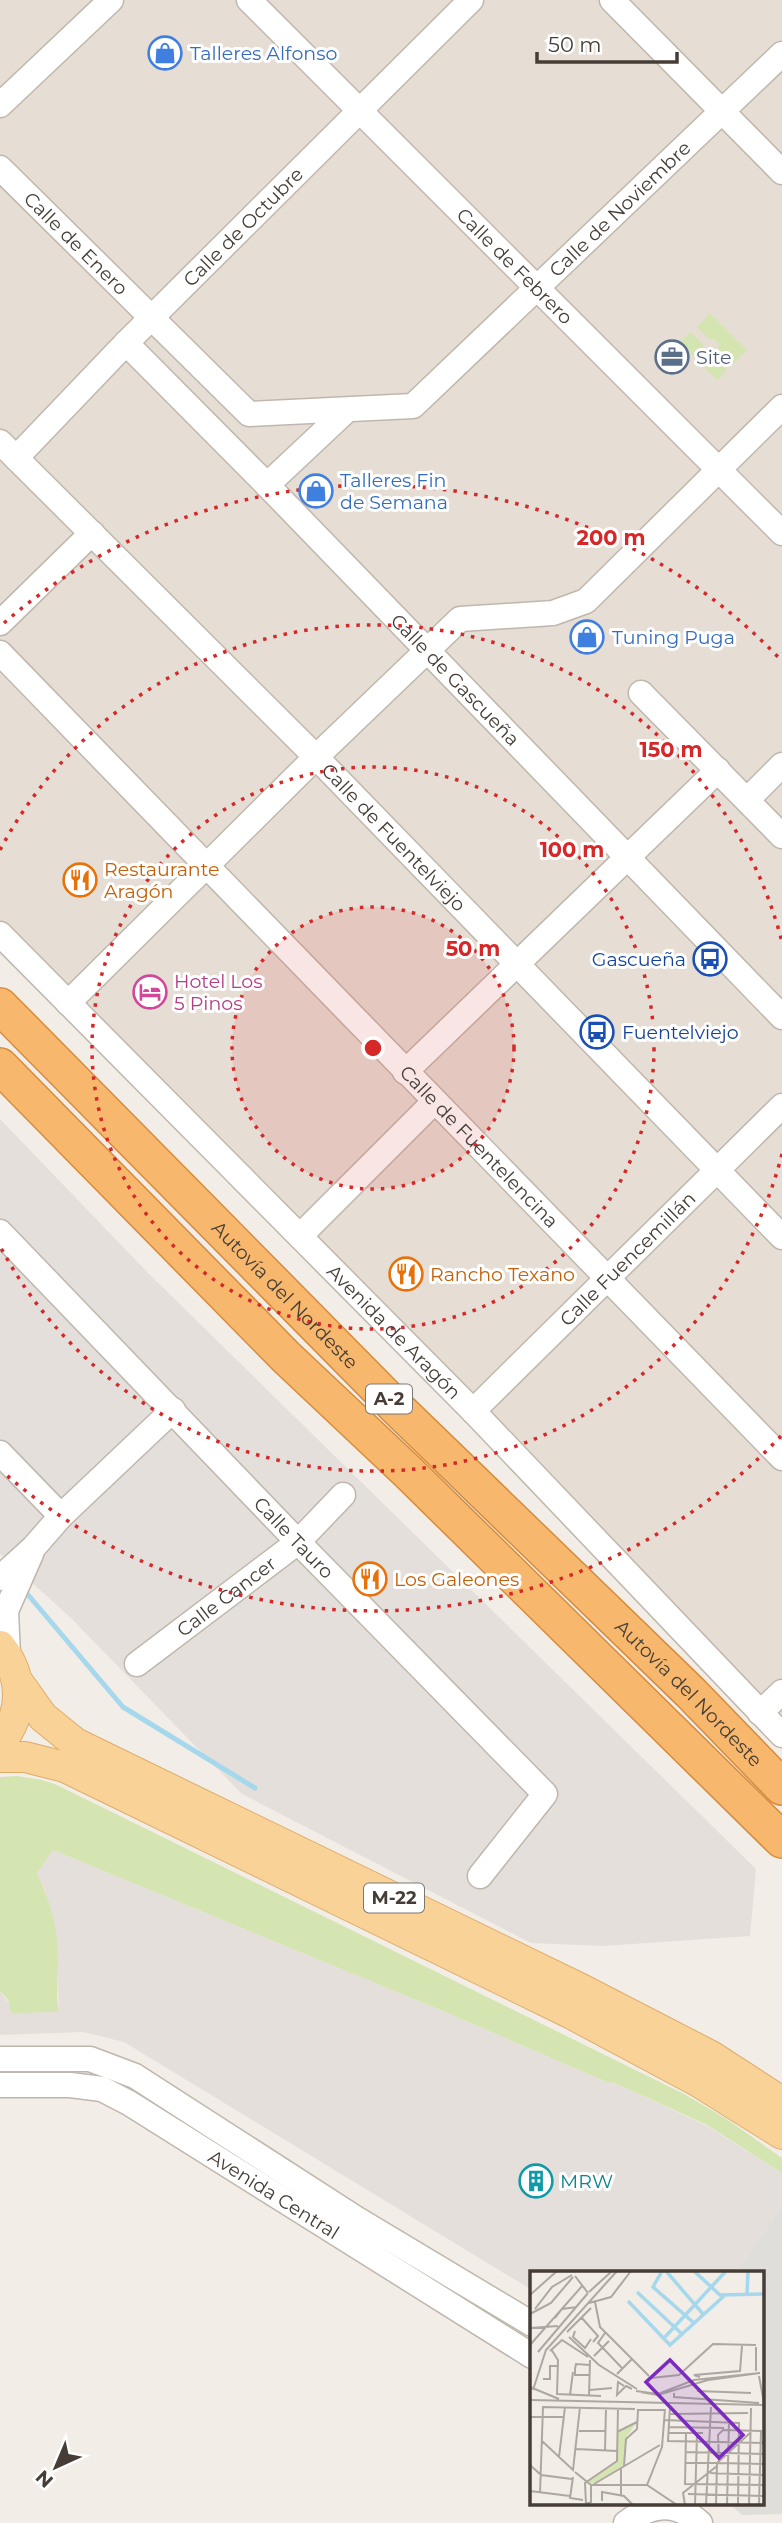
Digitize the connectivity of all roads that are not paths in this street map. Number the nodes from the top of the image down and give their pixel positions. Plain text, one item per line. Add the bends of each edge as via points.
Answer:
1 (111, 0) edge
2 (249, 0) edge
3 (471, 0) edge
4 (612, 0) edge
5 (782, 54) edge
6 (0, 105) edge
7 (358, 111) junction
8 (723, 111) junction
9 (0, 169) edge
10 (782, 172) edge
11 (536, 289) junction
12 (152, 318) junction
13 (126, 343) junction
14 (782, 407) edge
15 (347, 410) junction
16 (8, 450) edge
17 (720, 470) junction
18 (267, 485) junction
19 (92, 533) junction
20 (782, 533) edge
21 (0, 623) edge
22 (427, 651) junction
23 (0, 653) edge
24 (641, 693) dead end
25 (316, 757) junction
26 (782, 765) edge
27 (718, 770) junction
28 (748, 799) junction
29 (782, 836) edge
30 (628, 858) junction
31 (205, 867) junction
32 (0, 934) edge
33 (517, 963) junction
34 (68, 1003) junction
35 (0, 1006) edge
36 (782, 1017) edge
37 (0, 1066) edge
38 (405, 1072) junction
39 (434, 1102) junction
40 (782, 1105) edge
41 (718, 1170) junction
42 (0, 1232) edge
43 (300, 1237) junction
44 (782, 1237) edge
45 (607, 1280) junction
46 (286, 1357) junction
47 (173, 1410) junction
48 (472, 1411) junction
49 (0, 1453) edge
50 (782, 1458) edge
51 (343, 1494) dead end
52 (61, 1516) junction
53 (298, 1542) junction
54 (34, 1547) junction
55 (0, 1578) edge
56 (8, 1661) edge
57 (137, 1664) dead end
58 (782, 1692) edge
59 (760, 1713) junction
60 (782, 1735) edge
61 (0, 1743) edge
62 (0, 1757) edge
63 (782, 1787) edge
64 (715, 1795) junction
65 (782, 1840) edge
66 (782, 1860) edge
67 (782, 1868) edge
68 (480, 1876) dead end
69 (0, 2059) edge
70 (0, 2085) edge
71 (782, 2102) edge
72 (782, 2134) edge
73 (530, 2323) edge
74 (530, 2355) edge
75 (675, 2506) edge
76 (626, 2523) edge
77 (700, 2523) edge

1 - 6 street
2 - 7 street, Calle de Febrero
3 - 7 street, Calle de Octubre
4 - 8 street
5 - 8 street, Calle de Noviembre
7 - 11 street, Calle de Febrero
7 - 12 street, Calle de Octubre
8 - 10 street
8 - 11 street, Calle de Noviembre
9 - 12 street, Calle de Enero
11 - 15 street, Calle de Noviembre via 413,406
11 - 17 street, Calle de Febrero
12 - 13 street, Calle de Octubre
12 - 15 street, Calle de Noviembre via 249,414
13 - 16 street, Calle de Octubre
13 - 18 street, Calle de Gascueña
14 - 17 street
15 - 18 street
16 - 19 street, Calle de Fuentelviejo
17 - 20 street, Calle de Febrero
17 - 22 street via 586,601 553,613 460,619
18 - 22 street, Calle de Gascueña
19 - 21 street
19 - 25 street, Calle de Fuentelviejo
22 - 25 street
22 - 30 street, Calle de Gascueña
23 - 31 street, Calle de Fuentelencina
24 - 27 street
25 - 31 street
25 - 33 street, Calle de Fuentelviejo
26 - 28 street
27 - 28 street
27 - 30 street
28 - 29 street
30 - 33 street
30 - 36 street, Calle de Gascueña
31 - 34 street
31 - 38 street, Calle de Fuentelencina
32 - 34 street, Avenida de Aragón
33 - 38 street
33 - 41 street, Calle de Fuentelviejo
34 - 43 street, Avenida de Aragón
35 - 63 highway, Autovía del Nordeste / A-2 via 397,1408
37 - 46 highway, Autovía del Nordeste / A-2
38 - 39 street, Calle de Fuentelencina
39 - 43 street
39 - 45 street, Calle de Fuentelencina
40 - 41 street, Calle Fuencemillán
41 - 44 street, Calle de Fuentelviejo
41 - 45 street, Calle Fuencemillán
42 - 47 street, Calle Tauro
43 - 48 street, Avenida de Aragón
45 - 48 street, Calle Fuencemillán
45 - 50 street, Calle de Fuentelencina
46 - 64 highway via 321,1403
46 - 65 highway, Autovía del Nordeste / A-2
47 - 52 street
47 - 53 street, Calle Tauro
48 - 59 street, Avenida de Aragón
49 - 52 street
51 - 53 street, Calle Cancer
52 - 54 street
53 - 57 street, Calle Cancer
53 - 68 street, Calle Tauro via 545,1794
54 - 55 street
54 - 56 street via 6,1611
56 - 61 main road via 19,1699 16,1716
56 - 71 main road, M-22 via 43,1717 75,1743 583,1990 711,2056
58 - 59 street
59 - 60 street, Avenida de Aragón
62 - 72 main road, M-22 via 25,1757 65,1767 570,2013 699,2082
64 - 66 highway
64 - 67 highway
69 - 73 street, Avenida Central via 90,2059 135,2076 357,2219
70 - 74 street, Avenida Central via 70,2085 102,2089 120,2098
75 - 76 street via 640,2512
75 - 77 street

